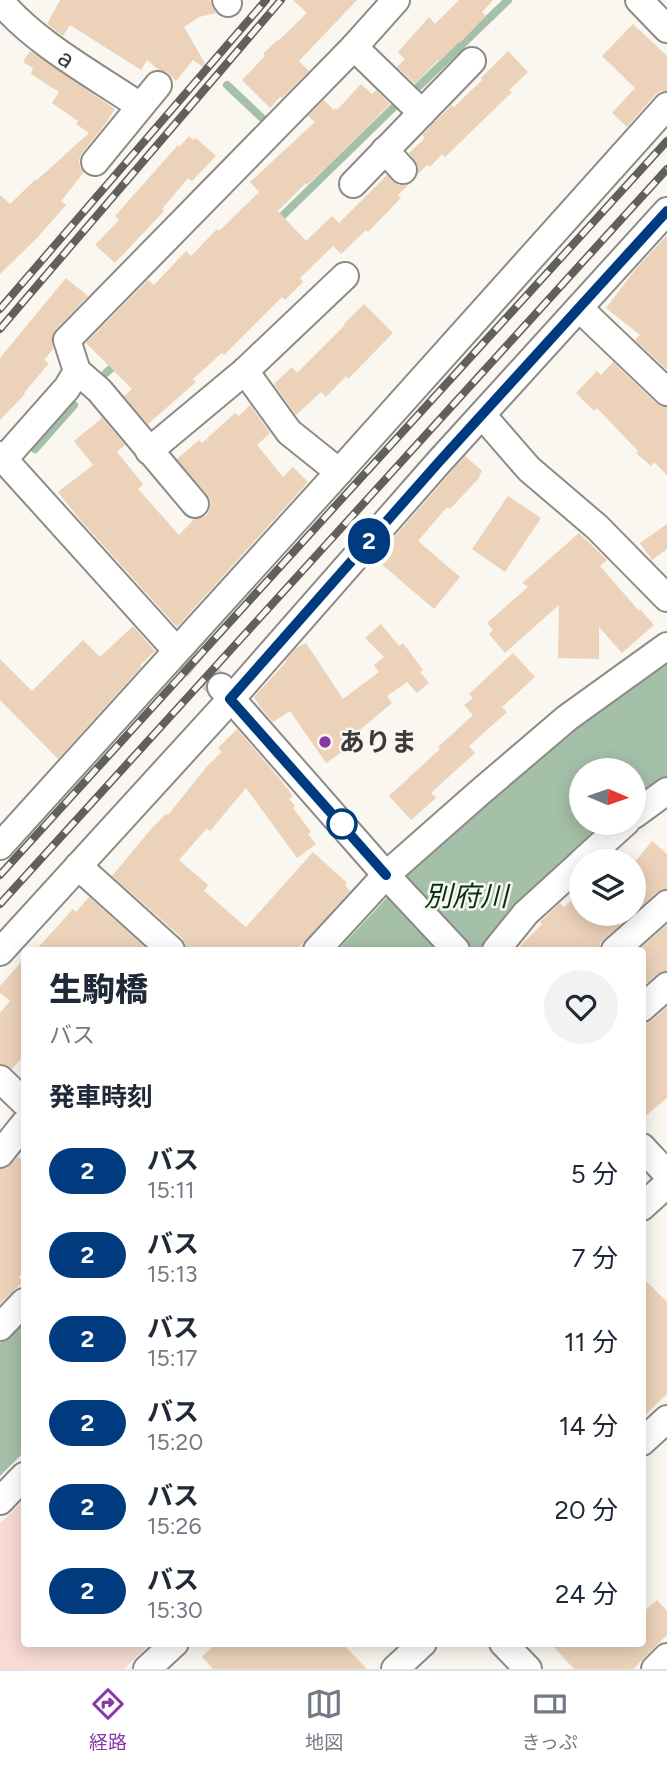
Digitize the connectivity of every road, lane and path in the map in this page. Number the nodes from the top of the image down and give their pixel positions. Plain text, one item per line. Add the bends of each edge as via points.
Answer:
1 (396, 0) edge
2 (639, 0) edge
3 (0, 1) edge
4 (667, 29) edge
5 (354, 47) junction
6 (471, 61) dead end
7 (159, 85) dead end
8 (140, 106) junction
9 (667, 106) edge
10 (422, 113) junction
11 (385, 150) junction
12 (95, 162) dead end
13 (403, 170) dead end
14 (353, 184) dead end
15 (667, 211) edge
16 (345, 276) dead end
17 (579, 308) junction
18 (244, 372) junction
19 (87, 380) junction
20 (667, 392) edge
21 (482, 415) junction
22 (149, 451) junction
23 (2, 457) edge
24 (339, 472) junction
25 (195, 504) dead end
26 (661, 582) edge
27 (667, 646) edge
28 (176, 650) junction
29 (226, 693) junction
30 (667, 790) edge
31 (646, 806) edge
32 (612, 835) edge
33 (0, 846) edge
34 (596, 849) edge
35 (78, 866) junction
36 (569, 874) edge
37 (386, 875) junction
38 (667, 904) edge
39 (168, 947) edge
40 (320, 947) edge
41 (453, 947) edge
42 (498, 947) edge
43 (618, 947) edge
44 (0, 952) edge
45 (667, 986) edge
46 (646, 1004) edge
47 (0, 1079) edge
48 (21, 1099) edge
49 (21, 1128) edge
50 (653, 1147) edge
51 (0, 1154) edge
52 (667, 1174) edge
53 (667, 1184) edge
54 (646, 1202) edge
55 (21, 1305) edge
56 (0, 1327) edge
57 (667, 1419) edge
58 (646, 1438) edge
59 (21, 1479) edge
60 (0, 1501) edge
61 (170, 1647) edge
62 (419, 1647) edge
63 (507, 1647) edge
64 (667, 1657) edge
65 (147, 1669) edge
66 (395, 1669) edge
67 (528, 1669) edge
68 (655, 1669) edge

1 - 5 street
2 - 4 street
3 - 8 street, a via 15,20
5 - 10 street
5 - 19 street via 67,341
6 - 10 street
7 - 8 street
8 - 12 street
9 - 24 street
10 - 11 street
11 - 13 street
11 - 14 street
15 - 17 street
16 - 18 street
17 - 20 street
17 - 21 street
18 - 22 street
18 - 24 street via 289,432
19 - 22 street
19 - 23 street via 67,388
21 - 26 street via 529,469
21 - 29 street
22 - 25 street
23 - 28 street
24 - 28 street
27 - 37 street via 567,718
28 - 33 street
29 - 35 street
29 - 37 street
30 - 31 street
32 - 34 street
35 - 39 street
35 - 44 street
36 - 42 street via 526,913
37 - 40 street
37 - 41 street
38 - 43 street
45 - 46 street
47 - 48 street
49 - 51 street
50 - 52 street
53 - 54 street
55 - 56 street
57 - 58 street
59 - 60 street
61 - 65 street
62 - 66 street
63 - 67 street
64 - 68 street

